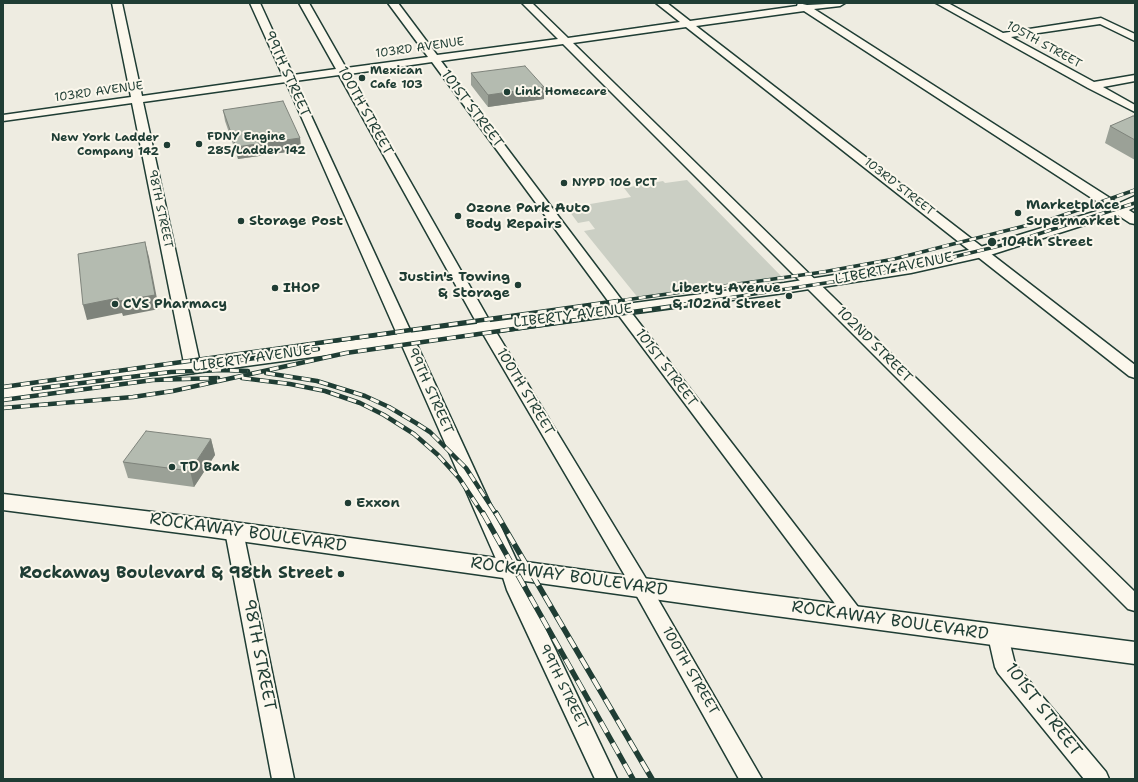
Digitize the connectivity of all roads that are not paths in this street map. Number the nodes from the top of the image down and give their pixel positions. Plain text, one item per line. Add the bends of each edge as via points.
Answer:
1 (117, 3) edge
2 (255, 3) edge
3 (304, 3) edge
4 (393, 3) edge
5 (527, 3) edge
6 (661, 3) edge
7 (840, 3) edge
8 (941, 3) edge
9 (801, 5) edge
10 (688, 24) junction
11 (1001, 36) junction
12 (1135, 38) edge
13 (566, 41) junction
14 (435, 59) junction
15 (343, 72) junction
16 (1135, 78) edge
17 (289, 79) junction
18 (1092, 86) junction
19 (137, 100) junction
20 (1135, 109) edge
21 (3, 118) edge
22 (1135, 201) edge
23 (1119, 209) junction
24 (1135, 220) edge
25 (982, 252) junction
26 (813, 284) junction
27 (622, 310) junction
28 (486, 327) junction
29 (406, 338) junction
30 (193, 368) junction
31 (1135, 373) edge
32 (3, 393) edge
33 (3, 502) edge
34 (234, 531) junction
35 (510, 568) junction
36 (641, 587) junction
37 (1135, 604) edge
38 (855, 616) junction
39 (998, 636) junction
40 (1135, 653) edge
41 (283, 779) edge
42 (606, 779) edge
43 (751, 779) edge
44 (1098, 779) edge

1 - 19 street, 98TH STREET
2 - 17 street, 99TH STREET
3 - 15 street, 100TH STREET
4 - 14 street, 101ST STREET
5 - 13 street, 102ND STREET
6 - 10 street, 103RD STREET
7 - 9 street, 103RD AVENUE
8 - 11 street, 105TH STREET
9 - 10 street, 103RD AVENUE
9 - 23 street
10 - 13 street, 103RD AVENUE
10 - 25 street, 103RD STREET
11 - 12 street via 1101,21
11 - 18 street, 105TH STREET
13 - 14 street, 103RD AVENUE
13 - 26 street, 102ND STREET
14 - 15 street, 103RD AVENUE
14 - 27 street, 101ST STREET
15 - 17 street, 103RD AVENUE
15 - 28 street, 100TH STREET
16 - 18 street
17 - 19 street, 103RD AVENUE
17 - 29 street, 99TH STREET
18 - 20 street, 105TH STREET
19 - 21 street, 103RD AVENUE
19 - 30 street, 98TH STREET
22 - 23 street, LIBERTY AVENUE
23 - 24 street
23 - 25 street, LIBERTY AVENUE
25 - 26 street, LIBERTY AVENUE via 911,268
25 - 31 street, 103RD STREET
26 - 27 street, LIBERTY AVENUE
26 - 37 street, 102ND STREET
27 - 28 street, LIBERTY AVENUE
27 - 38 street, 101ST STREET
28 - 29 street, LIBERTY AVENUE
28 - 36 street, 100TH STREET
29 - 30 street, LIBERTY AVENUE
29 - 35 street, 99TH STREET
30 - 32 street, LIBERTY AVENUE
33 - 34 main road, ROCKAWAY BOULEVARD
34 - 35 main road, ROCKAWAY BOULEVARD
34 - 41 street, 98TH STREET
35 - 36 main road, ROCKAWAY BOULEVARD
35 - 42 street, 99TH STREET via 517,590
36 - 38 main road, ROCKAWAY BOULEVARD
36 - 43 street, 100TH STREET
38 - 39 main road, ROCKAWAY BOULEVARD
39 - 40 main road, ROCKAWAY BOULEVARD
39 - 44 street, 101ST STREET via 1005,667

